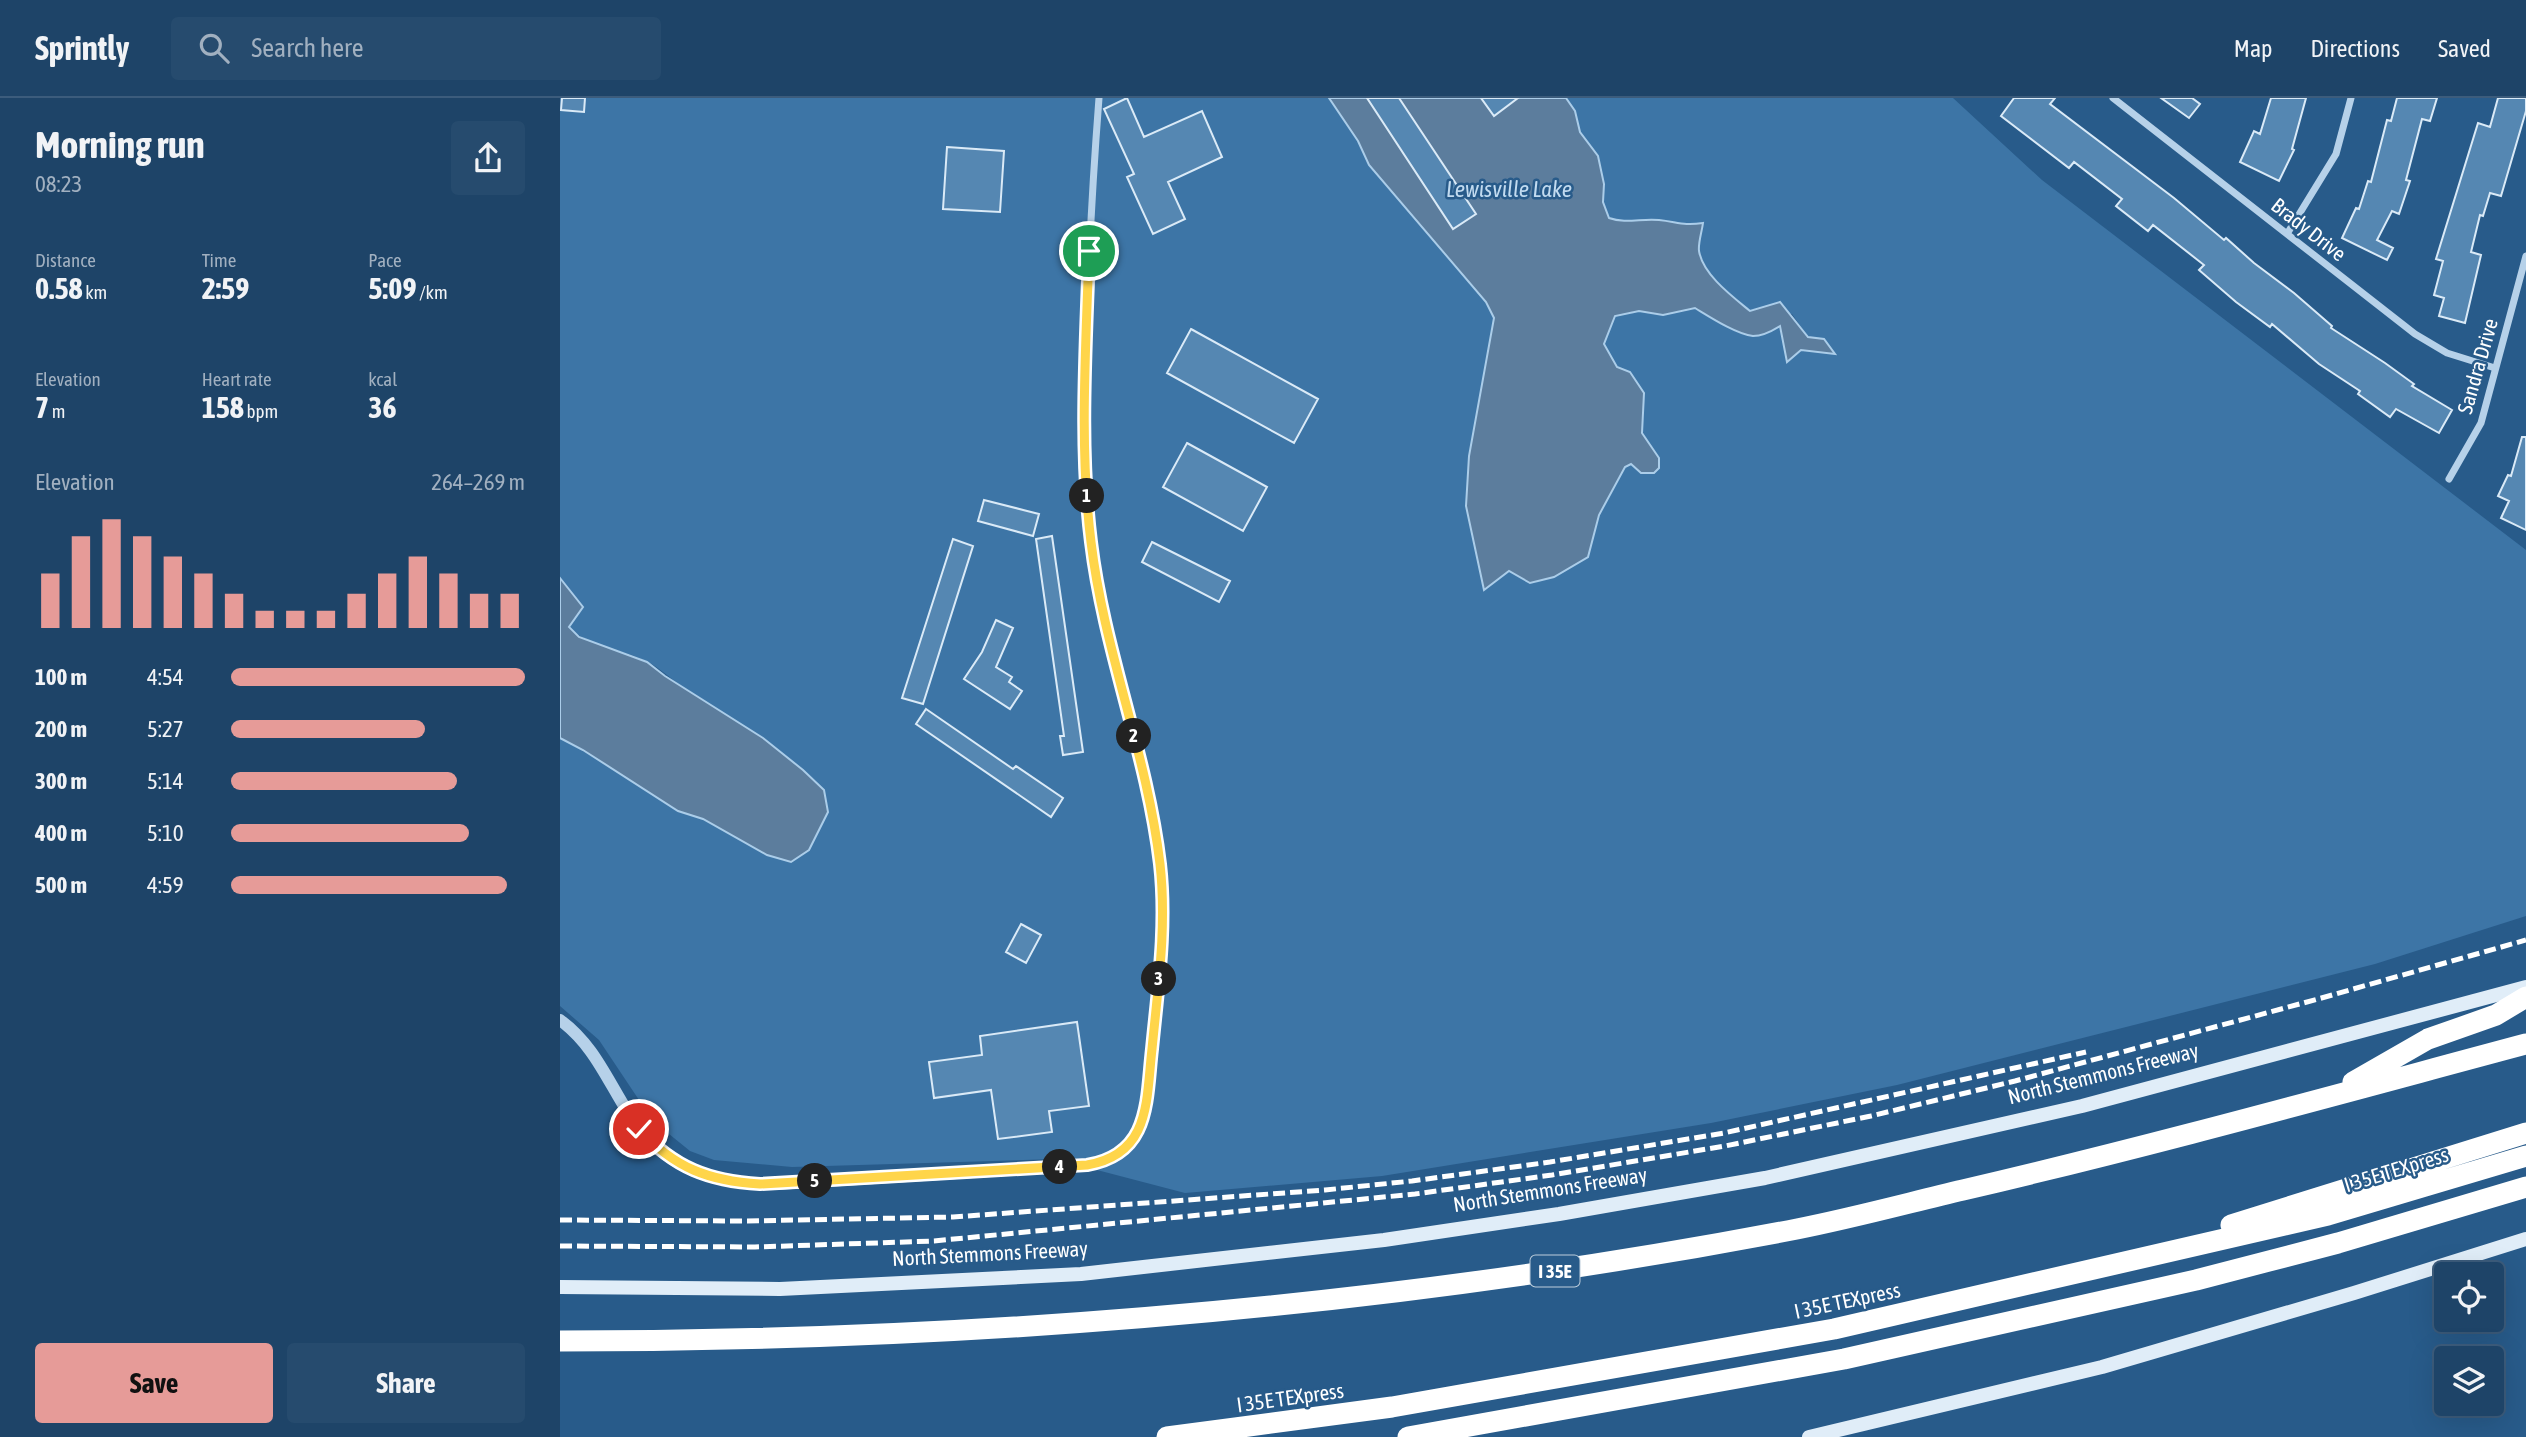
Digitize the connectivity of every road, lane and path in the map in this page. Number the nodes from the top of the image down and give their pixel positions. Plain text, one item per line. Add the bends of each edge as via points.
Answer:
1 (1099, 98) edge
2 (2113, 98) edge
3 (2351, 98) edge
4 (2287, 234) junction
5 (2526, 256) edge
6 (2495, 368) junction
7 (2449, 479) dead end
8 (2526, 987) edge
9 (2526, 997) edge
10 (560, 1020) edge
11 (2526, 1044) edge
12 (2327, 1097) junction
13 (2526, 1133) edge
14 (2526, 1156) edge
15 (1087, 1165) joint
16 (2526, 1187) edge
17 (2526, 1240) edge
18 (2152, 1257) junction
19 (560, 1287) edge
20 (560, 1341) edge
21 (1167, 1437) edge
22 (1408, 1437) edge
23 (1809, 1437) edge

1 - 15 street via 1089,251 1086,491 1101,605 1153,820 1163,943 1147,1094 1138,1132 1122,1152
2 - 4 street, Brady Drive
3 - 4 street via 2336,154
4 - 6 street, Brady Drive via 2436,348
5 - 6 street, Sandra Drive
6 - 7 street, Sandra Drive via 2481,423
8 - 19 main road, North Stemmons Freeway via 2082,1106 1765,1178 1546,1216 1384,1240 1081,1274 780,1289
9 - 12 highway via 2496,1015 2428,1039
10 - 15 street via 598,1060 629,1115 650,1141 707,1177 776,1184
11 - 12 highway, I 35E
12 - 20 highway, I 35E via 2096,1159 1802,1228 1492,1280 1265,1308 1026,1328
13 - 18 highway via 2194,1237
14 - 18 highway, I 35E TEXpress via 2328,1215
16 - 22 highway via 2196,1280 1844,1359
17 - 23 main road via 2102,1367
18 - 21 highway, I 35E TEXpress via 1834,1329 1392,1407

